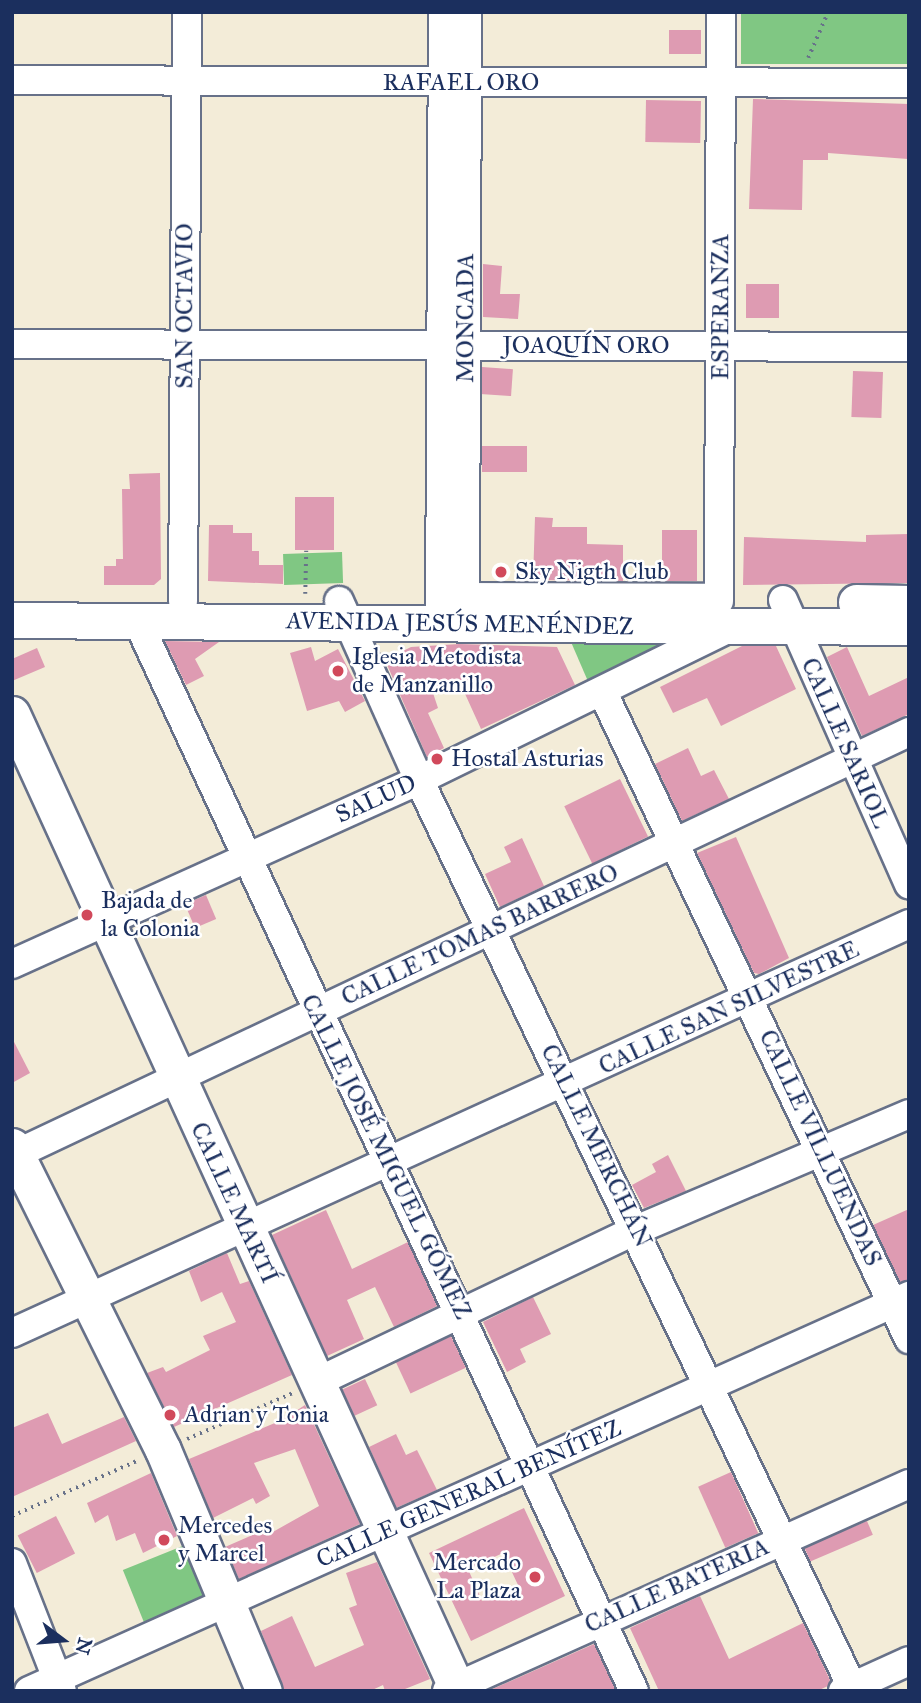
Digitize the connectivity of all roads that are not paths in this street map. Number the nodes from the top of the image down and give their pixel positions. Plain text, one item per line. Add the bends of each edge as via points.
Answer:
1 (187, 12) edge
2 (443, 12) edge
3 (467, 12) edge
4 (721, 12) edge
5 (12, 80) edge
6 (722, 80) junction
7 (187, 82) junction
8 (455, 83) junction
9 (909, 83) edge
10 (12, 344) edge
11 (185, 345) junction
12 (720, 345) junction
13 (909, 346) edge
14 (454, 347) junction
15 (12, 600) edge
16 (183, 601) junction
17 (909, 603) edge
18 (330, 608) junction
19 (452, 611) junction
20 (788, 612) junction
21 (727, 613) junction
22 (12, 620) edge
23 (138, 622) junction
24 (909, 627) edge
25 (603, 693) junction
26 (12, 714) edge
27 (909, 732) edge
28 (852, 760) junction
29 (419, 780) junction
30 (676, 844) junction
31 (244, 859) junction
32 (909, 884) edge
33 (105, 922) junction
34 (909, 924) edge
35 (492, 930) junction
36 (12, 964) edge
37 (751, 999) junction
38 (316, 1011) junction
39 (176, 1075) junction
40 (565, 1084) junction
41 (909, 1114) edge
42 (14, 1152) edge
43 (820, 1152) junction
44 (388, 1161) junction
45 (244, 1225) junction
46 (636, 1230) junction
47 (88, 1299) junction
48 (901, 1300) edge
49 (462, 1312) junction
50 (12, 1333) edge
51 (909, 1339) edge
52 (317, 1382) junction
53 (710, 1384) junction
54 (531, 1466) junction
55 (909, 1484) edge
56 (388, 1531) junction
57 (782, 1539) junction
58 (12, 1563) edge
59 (226, 1604) junction
60 (601, 1620) junction
61 (909, 1661) edge
62 (59, 1684) edge
63 (454, 1689) edge
64 (849, 1689) edge
65 (29, 1691) edge
66 (264, 1691) edge
67 (634, 1691) edge

1 - 7 street, SAN OCTAVIO
2 - 8 street, MONCADA
3 - 8 street, MONCADA
4 - 6 street, ESPERANZA
5 - 7 street, RAFAEL ORO
6 - 8 street, RAFAEL ORO
6 - 9 street, RAFAEL ORO
6 - 12 street, ESPERANZA
7 - 8 street, RAFAEL ORO
7 - 11 street, SAN OCTAVIO
8 - 14 street, MONCADA
10 - 11 street, JOAQUÍN ORO
11 - 14 street, JOAQUÍN ORO
11 - 16 street, SAN OCTAVIO
12 - 13 street, JOAQUÍN ORO
12 - 14 street, JOAQUÍN ORO
12 - 21 street, ESPERANZA
14 - 19 street, MONCADA
15 - 16 main road, AVENIDA JESÚS MENÉNDEZ
16 - 18 main road, AVENIDA JESÚS MENÉNDEZ
17 - 20 main road, AVENIDA JESÚS MENÉNDEZ
18 - 19 main road, AVENIDA JESÚS MENÉNDEZ
18 - 23 main road, AVENIDA JESÚS MENÉNDEZ
18 - 29 street, CALLE MERCHÁN
19 - 21 main road, AVENIDA JESÚS MENÉNDEZ
20 - 21 main road, AVENIDA JESÚS MENÉNDEZ
20 - 24 main road, AVENIDA JESÚS MENÉNDEZ
20 - 28 street, CALLE SARIOL
21 - 25 street, SALUD
22 - 23 main road, AVENIDA JESÚS MENÉNDEZ
23 - 31 street, CALLE JOSÉ MIGUEL GÓMEZ
25 - 29 street, SALUD
25 - 30 street, CALLE VILLUENDAS
26 - 33 main road, CALLE MARTÍ
27 - 28 street, CALLE TOMAS BARRERO
28 - 30 street, CALLE TOMAS BARRERO
28 - 32 street, CALLE SARIOL
29 - 31 street, SALUD
29 - 35 street, CALLE MERCHÁN
30 - 35 street, CALLE TOMAS BARRERO
30 - 37 street, CALLE VILLUENDAS
31 - 33 street, SALUD
31 - 38 street, CALLE JOSÉ MIGUEL GÓMEZ
33 - 36 street, SALUD
33 - 39 main road, CALLE MARTÍ
34 - 37 street, CALLE SAN SILVESTRE
35 - 38 street, CALLE TOMAS BARRERO
35 - 40 street, CALLE MERCHÁN
37 - 40 street, CALLE SAN SILVESTRE
37 - 43 street, CALLE VILLUENDAS
38 - 39 street, CALLE TOMAS BARRERO
38 - 44 street, CALLE JOSÉ MIGUEL GÓMEZ
39 - 42 street, CALLE TOMAS BARRERO
39 - 45 main road, CALLE MARTÍ
40 - 44 street, CALLE SAN SILVESTRE
40 - 46 street, CALLE MERCHÁN
41 - 43 street
42 - 47 main road
43 - 46 street
43 - 48 street, CALLE VILLUENDAS
44 - 45 street, CALLE SAN SILVESTRE
44 - 49 street, CALLE JOSÉ MIGUEL GÓMEZ
45 - 47 street, CALLE SAN SILVESTRE
45 - 52 main road, CALLE MARTÍ
46 - 49 street
46 - 53 street, CALLE MERCHÁN
47 - 50 street, CALLE SAN SILVESTRE
47 - 59 main road via 163,1450
48 - 51 street, CALLE VILLUENDAS
48 - 53 street, CALLE GENERAL BENÍTEZ
49 - 52 street
49 - 54 street, CALLE JOSÉ MIGUEL GÓMEZ
52 - 56 main road, CALLE MARTÍ
53 - 54 street, CALLE GENERAL BENÍTEZ
53 - 57 street, CALLE MERCHÁN
54 - 56 street, CALLE GENERAL BENÍTEZ
54 - 60 street, CALLE JOSÉ MIGUEL GÓMEZ
55 - 57 street, CALLE BATERIA
56 - 59 street, CALLE GENERAL BENÍTEZ
56 - 63 main road, CALLE MARTÍ
57 - 60 street, CALLE BATERIA
57 - 64 street, CALLE MERCHÁN
58 - 62 street
59 - 62 street, CALLE GENERAL BENÍTEZ
59 - 66 main road
60 - 63 street, CALLE BATERIA
60 - 67 street, CALLE JOSÉ MIGUEL GÓMEZ
61 - 64 street
62 - 65 street, CALLE GENERAL BENÍTEZ

